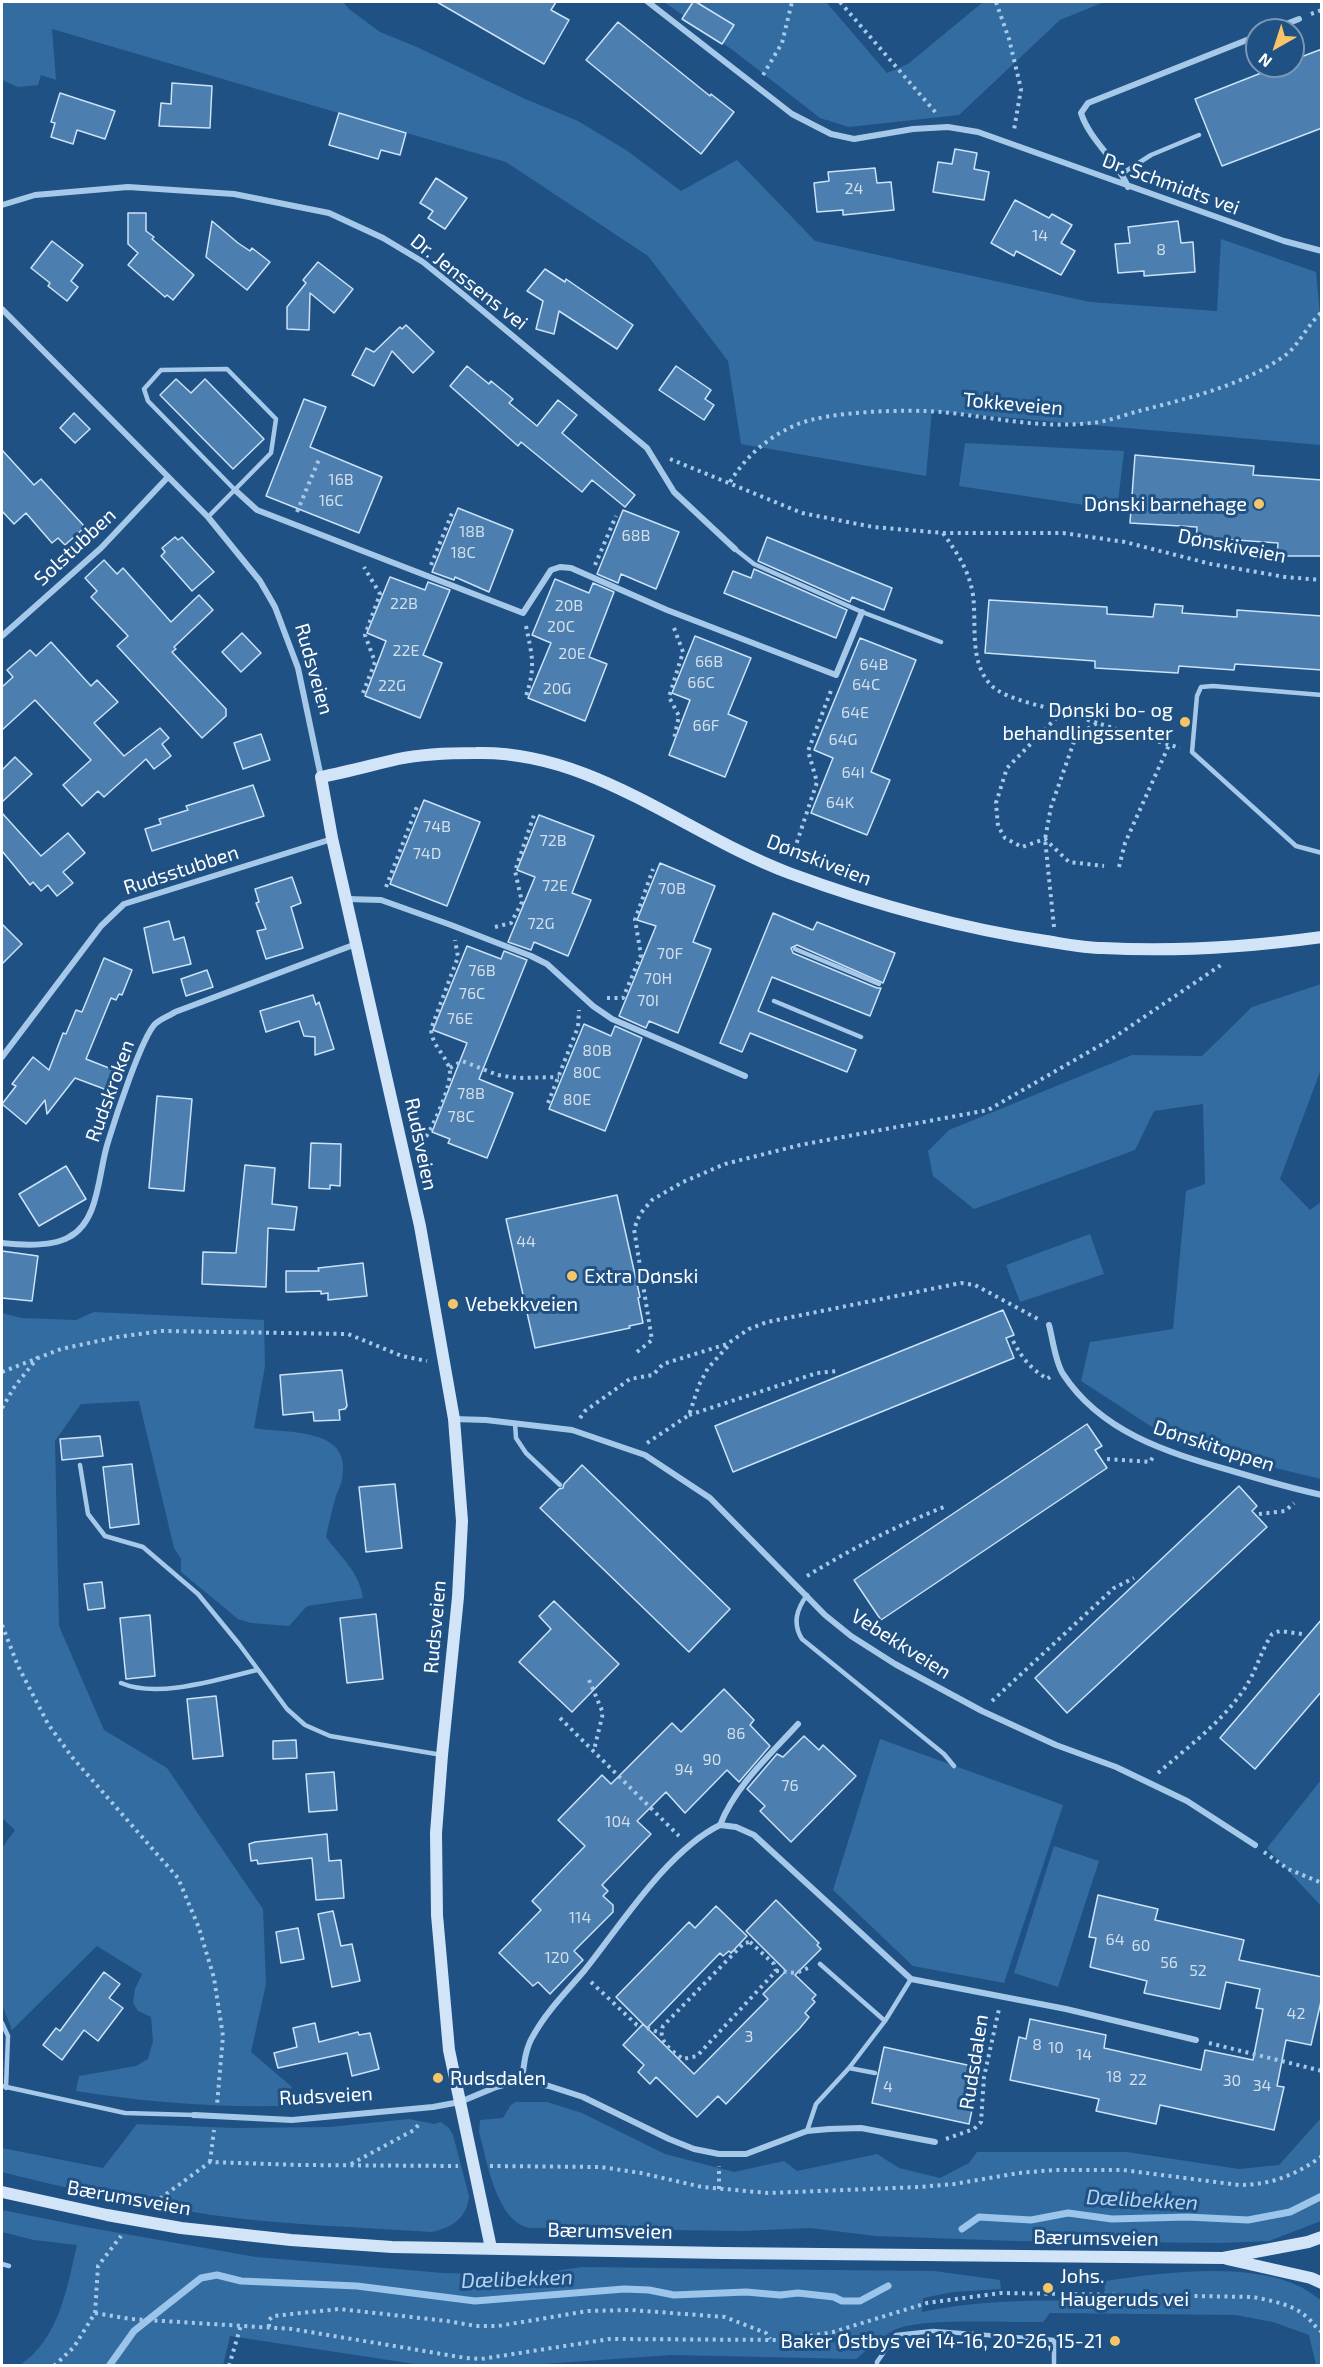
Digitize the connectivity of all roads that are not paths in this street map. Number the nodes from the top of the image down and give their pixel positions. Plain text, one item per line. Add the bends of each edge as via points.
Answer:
1 (648, 2) edge
2 (1245, 41) edge
3 (1199, 135) dead end
4 (1123, 173) junction
5 (1128, 187) junction
6 (2, 205) edge
7 (1322, 251) edge
8 (2, 309) edge
9 (168, 477) junction
10 (236, 490) junction
11 (208, 517) junction
12 (735, 549) joint
13 (862, 612) junction
14 (2, 636) edge
15 (941, 642) dead end
16 (1322, 695) edge
17 (321, 777) junction
18 (332, 838) junction
19 (1322, 853) edge
20 (347, 899) junction
21 (1322, 937) edge
22 (357, 944) junction
23 (795, 949) dead end
24 (879, 984) dead end
25 (774, 1001) dead end
26 (861, 1037) dead end
27 (2, 1057) edge
28 (745, 1076) dead end
29 (2, 1243) edge
30 (1049, 1325) road end
31 (454, 1419) junction
32 (515, 1423) junction
33 (80, 1465) dead end
34 (560, 1485) dead end
35 (1322, 1495) edge
36 (807, 1595) junction
37 (257, 1670) junction
38 (121, 1683) dead end
39 (798, 1724) dead end
40 (442, 1755) junction
41 (954, 1766) dead end
42 (720, 1825) junction
43 (1255, 1845) road end
44 (820, 1964) road end
45 (911, 1979) junction
46 (885, 2021) junction
47 (2, 2023) edge
48 (1196, 2040) road end
49 (849, 2068) junction
50 (875, 2073) dead end
51 (522, 2080) junction
52 (4, 2087) edge
53 (460, 2102) junction
54 (194, 2115) joint
55 (807, 2131) junction
56 (935, 2142) road end
57 (2, 2192) edge
58 (1322, 2237) edge
59 (490, 2248) junction
60 (1223, 2258) junction
61 (2, 2264) edge
62 (9, 2266) dead end
63 (1322, 2283) edge
64 (877, 2366) edge
65 (1054, 2366) edge

1 - 5 street, Dr. Schmidts vei via 792,114 816,127 854,139 948,127 978,132
2 - 4 street via 1088,103 1081,113 1084,123
3 - 4 lane via 1151,155
4 - 5 street
5 - 7 street, Dr. Schmidts vei
6 - 12 street, Dr. Jenssens vei via 35,195 128,187 234,194 329,213 383,238 423,262 647,448 674,492
8 - 9 street, Rudsveien
9 - 11 street, Rudsveien
9 - 14 street, Solstubben via 101,548
10 - 10 lane via 271,453 276,419 226,369 162,370 144,389 148,402
10 - 11 lane
10 - 13 street via 256,510 523,613 551,570 571,568 836,675
11 - 17 street, Rudsveien via 253,572 275,607 297,668
12 - 13 lane via 754,564
13 - 15 lane
16 - 19 lane via 1201,687 1192,752 1296,846
17 - 18 street, Rudsveien
17 - 21 street, Dønskiveien via 432,755 478,753 541,759 611,785 787,872 926,917 1002,934 1100,948 1247,947
18 - 20 street, Rudsveien
18 - 27 street, Rudsstubben via 124,904 101,926
20 - 22 street, Rudsveien
20 - 28 street via 381,900 546,964 612,1019
22 - 29 street, Rudskroken via 175,1012 156,1023 145,1040 107,1143 86,1222 69,1238 24,1246
22 - 31 street, Rudsveien via 420,1226
23 - 24 lane
25 - 26 lane
30 - 35 street, Dønskitoppen via 1061,1371 1102,1416 1124,1431 1157,1448
31 - 32 street, Vebekkveien
31 - 40 street, Rudsveien via 462,1521
32 - 34 lane via 516,1438 526,1453
32 - 36 street, Vebekkveien via 572,1430 645,1455 710,1498
33 - 37 lane via 88,1514 105,1536 143,1547 198,1594
36 - 41 lane via 797,1611 802,1639 945,1754
36 - 43 street, Vebekkveien via 851,1636 896,1664 982,1711 1187,1801
37 - 38 lane via 215,1681 151,1690
37 - 40 lane via 287,1709 305,1725 330,1736
39 - 42 street via 739,1790
40 - 53 street, Rudsveien via 436,1833 437,1915 450,2050
42 - 45 street via 754,1835
42 - 51 street via 688,1845 663,1871 552,2007 532,2037
44 - 46 lane
45 - 46 lane
45 - 48 street via 1066,2009
46 - 49 lane
47 - 52 lane via 8,2036
49 - 50 lane
49 - 55 lane via 816,2103
51 - 53 street
51 - 55 street via 584,2097 669,2139 720,2154 746,2154
52 - 54 lane via 125,2113
53 - 54 street, Rudsveien via 292,2120
53 - 59 street, Rudsveien
55 - 56 street via 861,2128
57 - 59 street, Bærumsveien via 182,2228 392,2247
58 - 60 street, Bærumsveien
59 - 60 street, Bærumsveien
60 - 63 street, Bærumsveien
61 - 62 lane
64 - 65 lane via 896,2335 933,2331 1054,2340

